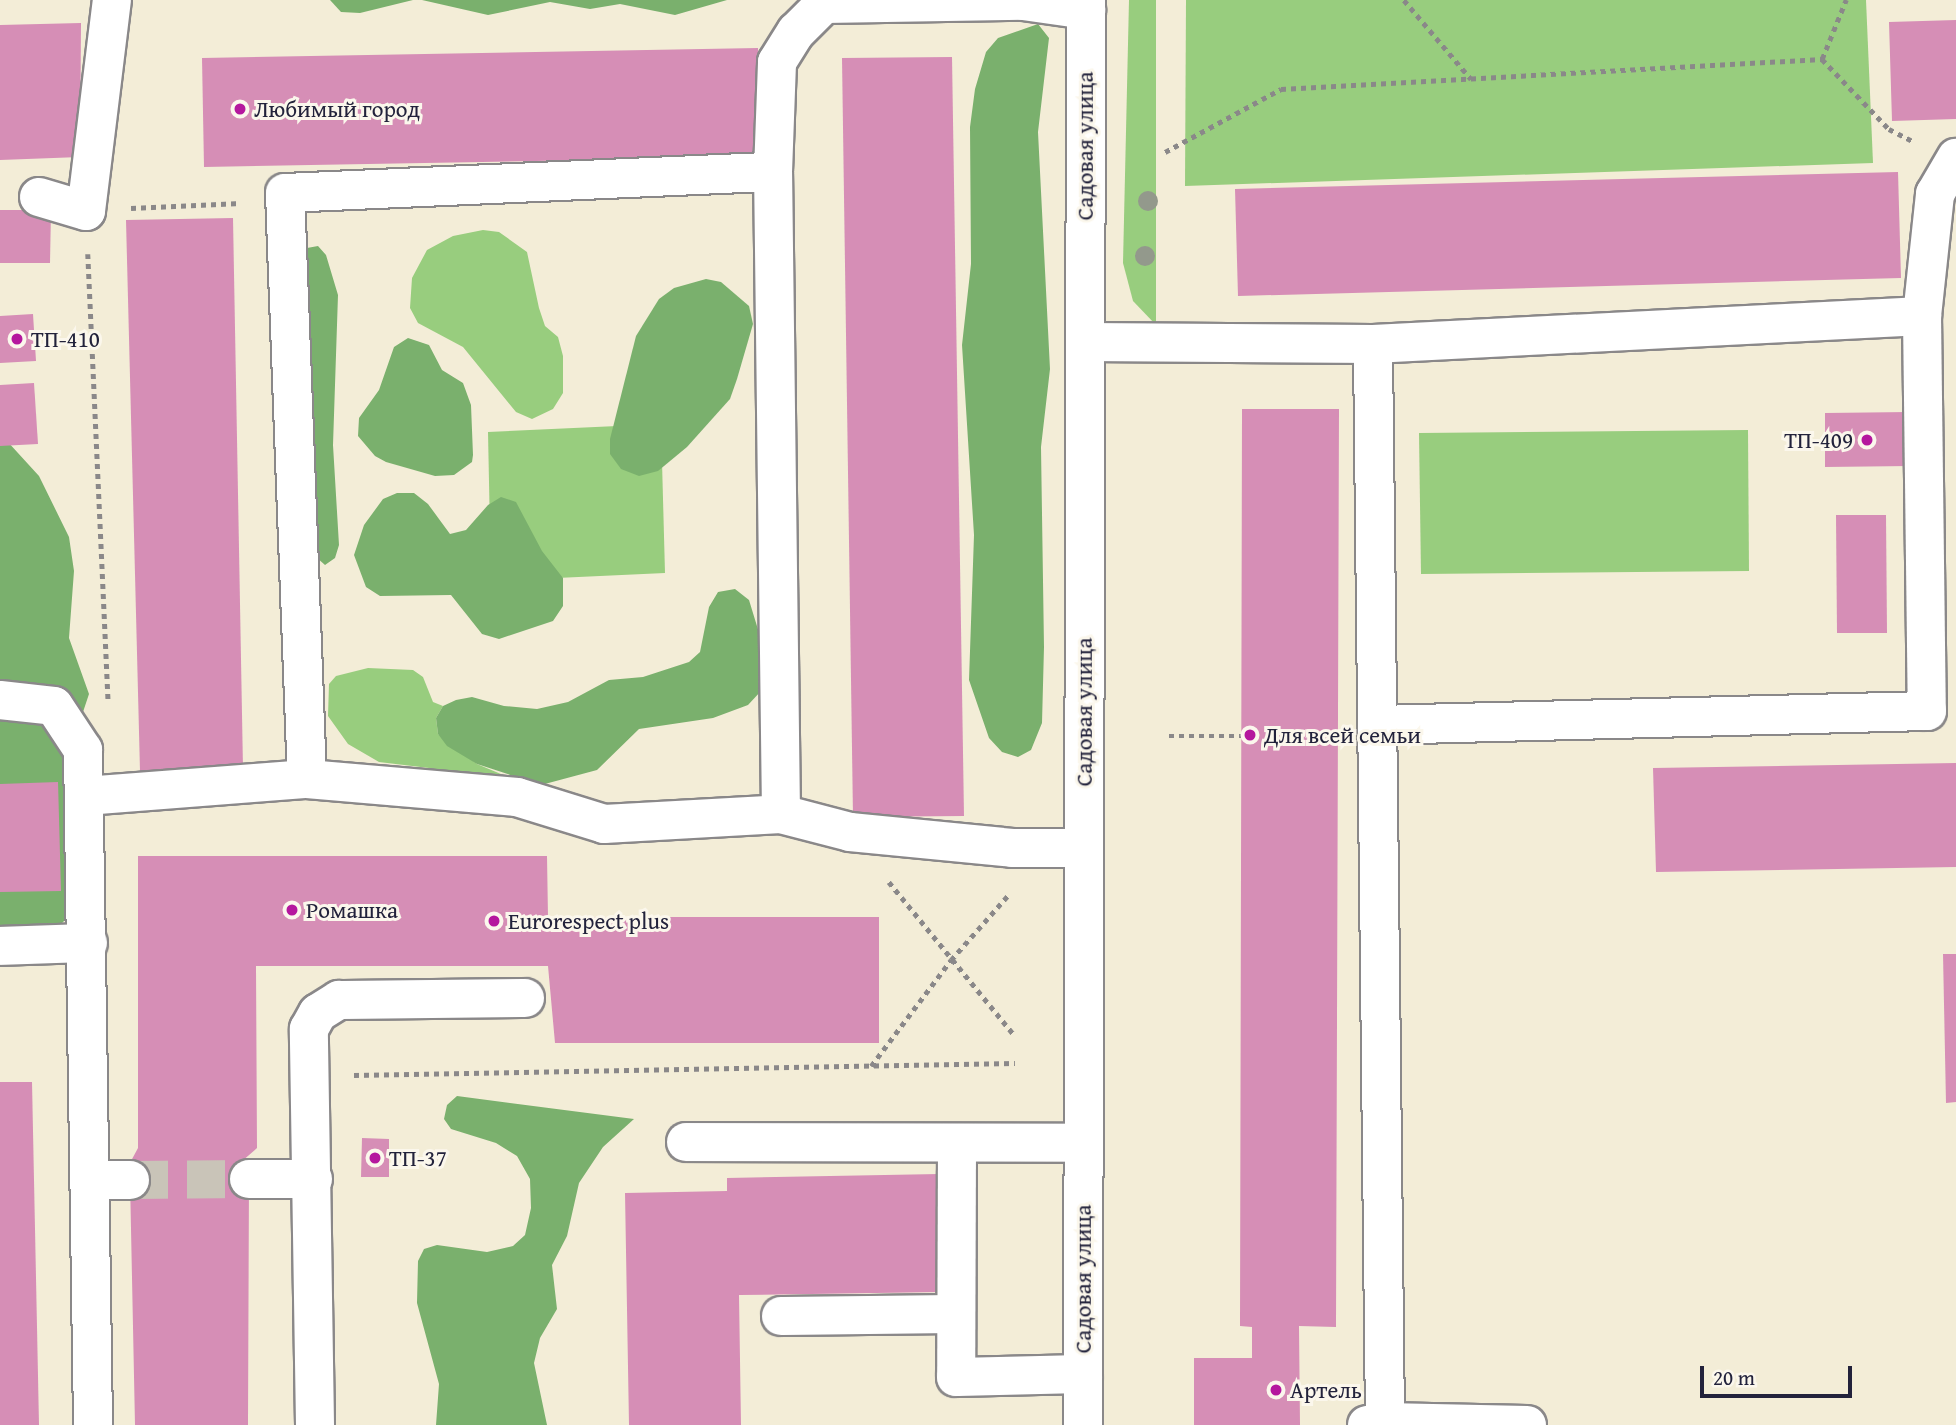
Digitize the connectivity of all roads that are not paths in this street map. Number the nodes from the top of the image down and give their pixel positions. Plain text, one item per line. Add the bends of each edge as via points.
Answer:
1 (112, 0) edge
2 (1086, 5) edge
3 (1953, 159) edge
4 (773, 172) junction
5 (39, 197) dead end
6 (1922, 316) junction
7 (1085, 342) junction
8 (1373, 344) junction
9 (0, 700) edge
10 (1941, 711) edge
11 (1379, 725) junction
12 (307, 779) junction
13 (85, 796) junction
14 (781, 814) junction
15 (1084, 848) junction
16 (88, 943) junction
17 (0, 946) edge
18 (526, 998) dead end
19 (686, 1142) dead end
20 (1084, 1143) junction
21 (957, 1144) junction
22 (249, 1179) tunnel mouth
23 (313, 1179) junction
24 (91, 1180) junction
25 (131, 1180) tunnel mouth
26 (956, 1314) junction
27 (780, 1316) dead end
28 (1083, 1374) junction
29 (1376, 1424) edge
30 (93, 1425) edge
31 (315, 1425) edge
32 (1083, 1425) edge
33 (1527, 1425) edge

1 - 5 street via 86,211
2 - 4 street via 1023,1 824,4 796,32 777,62
2 - 7 street, Садовая улица
3 - 6 street via 1935,194
4 - 12 street via 285,193
4 - 14 street
6 - 8 street
6 - 10 street
7 - 8 street
7 - 15 street, Садовая улица
8 - 11 street
9 - 13 street via 54,706 83,750
10 - 11 street
11 - 29 street
12 - 13 street
12 - 14 street via 517,797 604,824
13 - 16 street
14 - 15 street via 850,832 1012,848
15 - 20 street, Садовая улица
16 - 17 street
16 - 24 street
18 - 23 street via 339,1000 318,1013 309,1029
19 - 21 street
20 - 21 street
20 - 28 street, Садовая улица
21 - 26 street
22 - 23 street
23 - 31 street
24 - 25 street
24 - 30 street
26 - 27 street
26 - 28 street via 956,1377
28 - 32 street, Садовая улица
29 - 33 street

